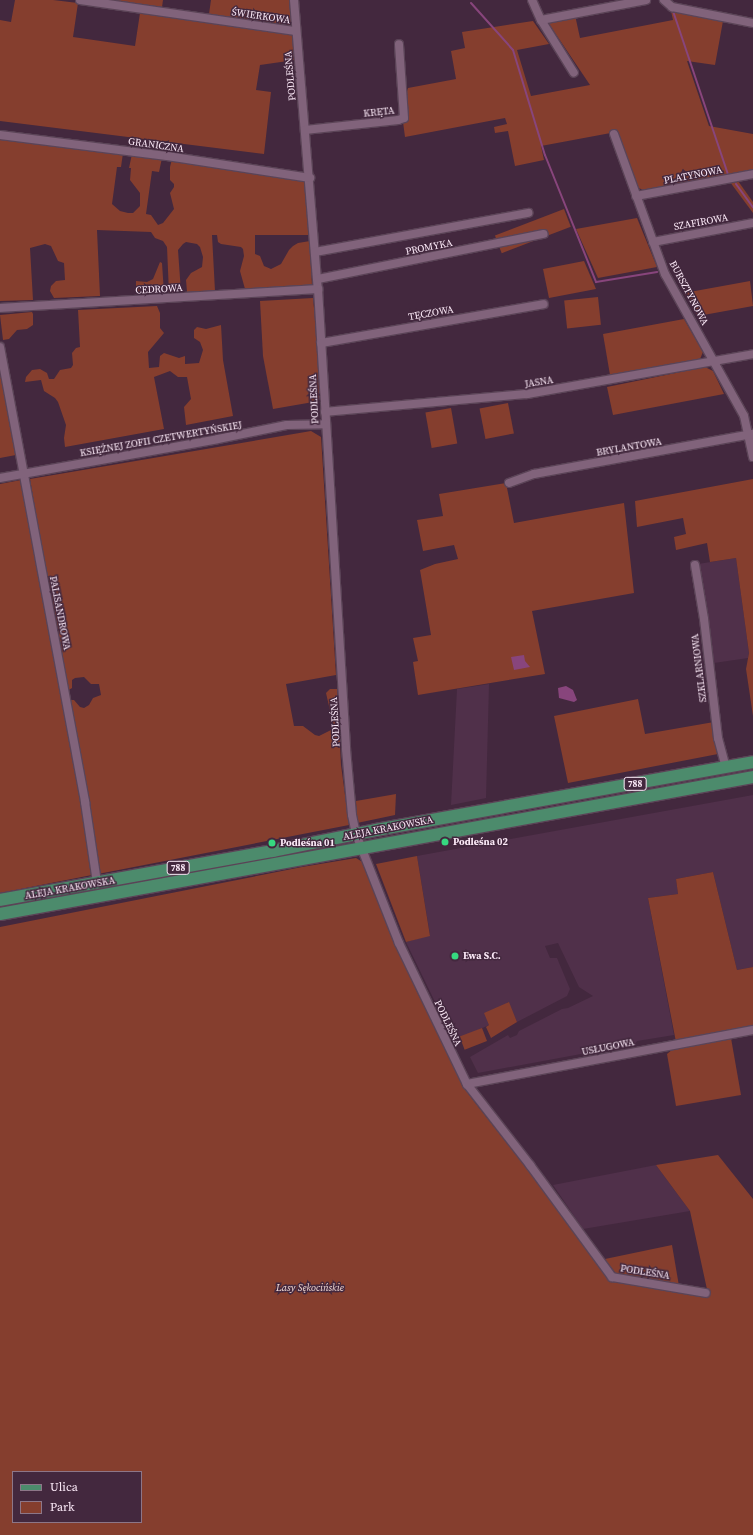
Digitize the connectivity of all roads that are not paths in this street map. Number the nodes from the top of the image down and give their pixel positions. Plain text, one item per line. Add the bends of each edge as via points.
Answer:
1 (80, 0) edge
2 (294, 0) edge
3 (532, 0) edge
4 (646, 0) edge
5 (664, 0) edge
6 (541, 20) junction
7 (753, 23) edge
8 (296, 31) junction
9 (399, 44) dead end
10 (574, 73) dead end
11 (305, 130) junction
12 (614, 134) dead end
13 (0, 135) edge
14 (753, 174) edge
15 (310, 178) junction
16 (636, 196) junction
17 (528, 213) dead end
18 (753, 223) edge
19 (544, 234) dead end
20 (653, 242) junction
21 (316, 252) junction
22 (318, 279) junction
23 (318, 290) junction
24 (544, 304) dead end
25 (0, 308) edge
26 (321, 343) junction
27 (0, 347) edge
28 (753, 354) edge
29 (714, 360) junction
30 (325, 412) junction
31 (326, 424) junction
32 (751, 435) edge
33 (753, 457) edge
34 (24, 474) junction
35 (0, 478) edge
36 (509, 483) dead end
37 (695, 565) dead end
38 (753, 762) edge
39 (726, 767) junction
40 (753, 777) edge
41 (356, 834) junction
42 (363, 850) junction
43 (97, 882) junction
44 (0, 900) edge
45 (0, 914) edge
46 (753, 1030) edge
47 (467, 1084) junction
48 (706, 1293) dead end

1 - 8 street, ŚWIERKOWA
2 - 8 street, PODLEŚNA
3 - 6 street
4 - 6 street
5 - 7 street via 672,7
6 - 10 street
8 - 11 street, PODLEŚNA
9 - 11 street, KRĘTA via 404,118
11 - 15 street, PODLEŚNA
12 - 16 street, BURSZTYNOWA
13 - 15 street, GRANICZNA via 167,156
14 - 16 street, PLATYNOWA
15 - 21 street, PODLEŚNA
16 - 20 street, BURSZTYNOWA
17 - 21 street
18 - 20 street, SZAFIROWA
19 - 22 street, PROMYKA
20 - 29 street, BURSZTYNOWA via 668,279
21 - 22 street, PODLEŚNA
22 - 23 street, PODLEŚNA
23 - 25 street, CEDROWA
23 - 26 street, PODLEŚNA
24 - 26 street, TĘCZOWA
26 - 30 street, PODLEŚNA
27 - 34 street, PALISANDROWA
28 - 29 street, JASNA
29 - 30 street, JASNA via 527,394
29 - 32 street, BURSZTYNOWA via 744,416
30 - 31 street, PODLEŚNA
31 - 34 street, KSIĘŻNEJ ZOFII CZETWERTYŃSKIEJ via 287,425 218,440
31 - 41 street, PODLEŚNA via 346,749
32 - 33 street, BURSZTYNOWA
32 - 36 street, BRYLANTOWA via 534,474
34 - 35 street, KSIĘŻNEJ ZOFII CZETWERTYŃSKIEJ
34 - 43 street, PALISANDROWA via 85,802
37 - 39 street, SZKLARNIOWA via 718,738
38 - 39 main road, ALEJA KRAKOWSKA / 788
39 - 41 main road, ALEJA KRAKOWSKA / 788
40 - 42 main road, ALEJA KRAKOWSKA / 788
41 - 42 street, PODLEŚNA
41 - 43 main road, ALEJA KRAKOWSKA / 788
42 - 45 main road, ALEJA KRAKOWSKA / 788
42 - 47 street, PODLEŚNA via 399,943
43 - 44 main road, ALEJA KRAKOWSKA / 788
46 - 47 street, USŁUGOWA
47 - 48 street, PODLEŚNA via 612,1277

